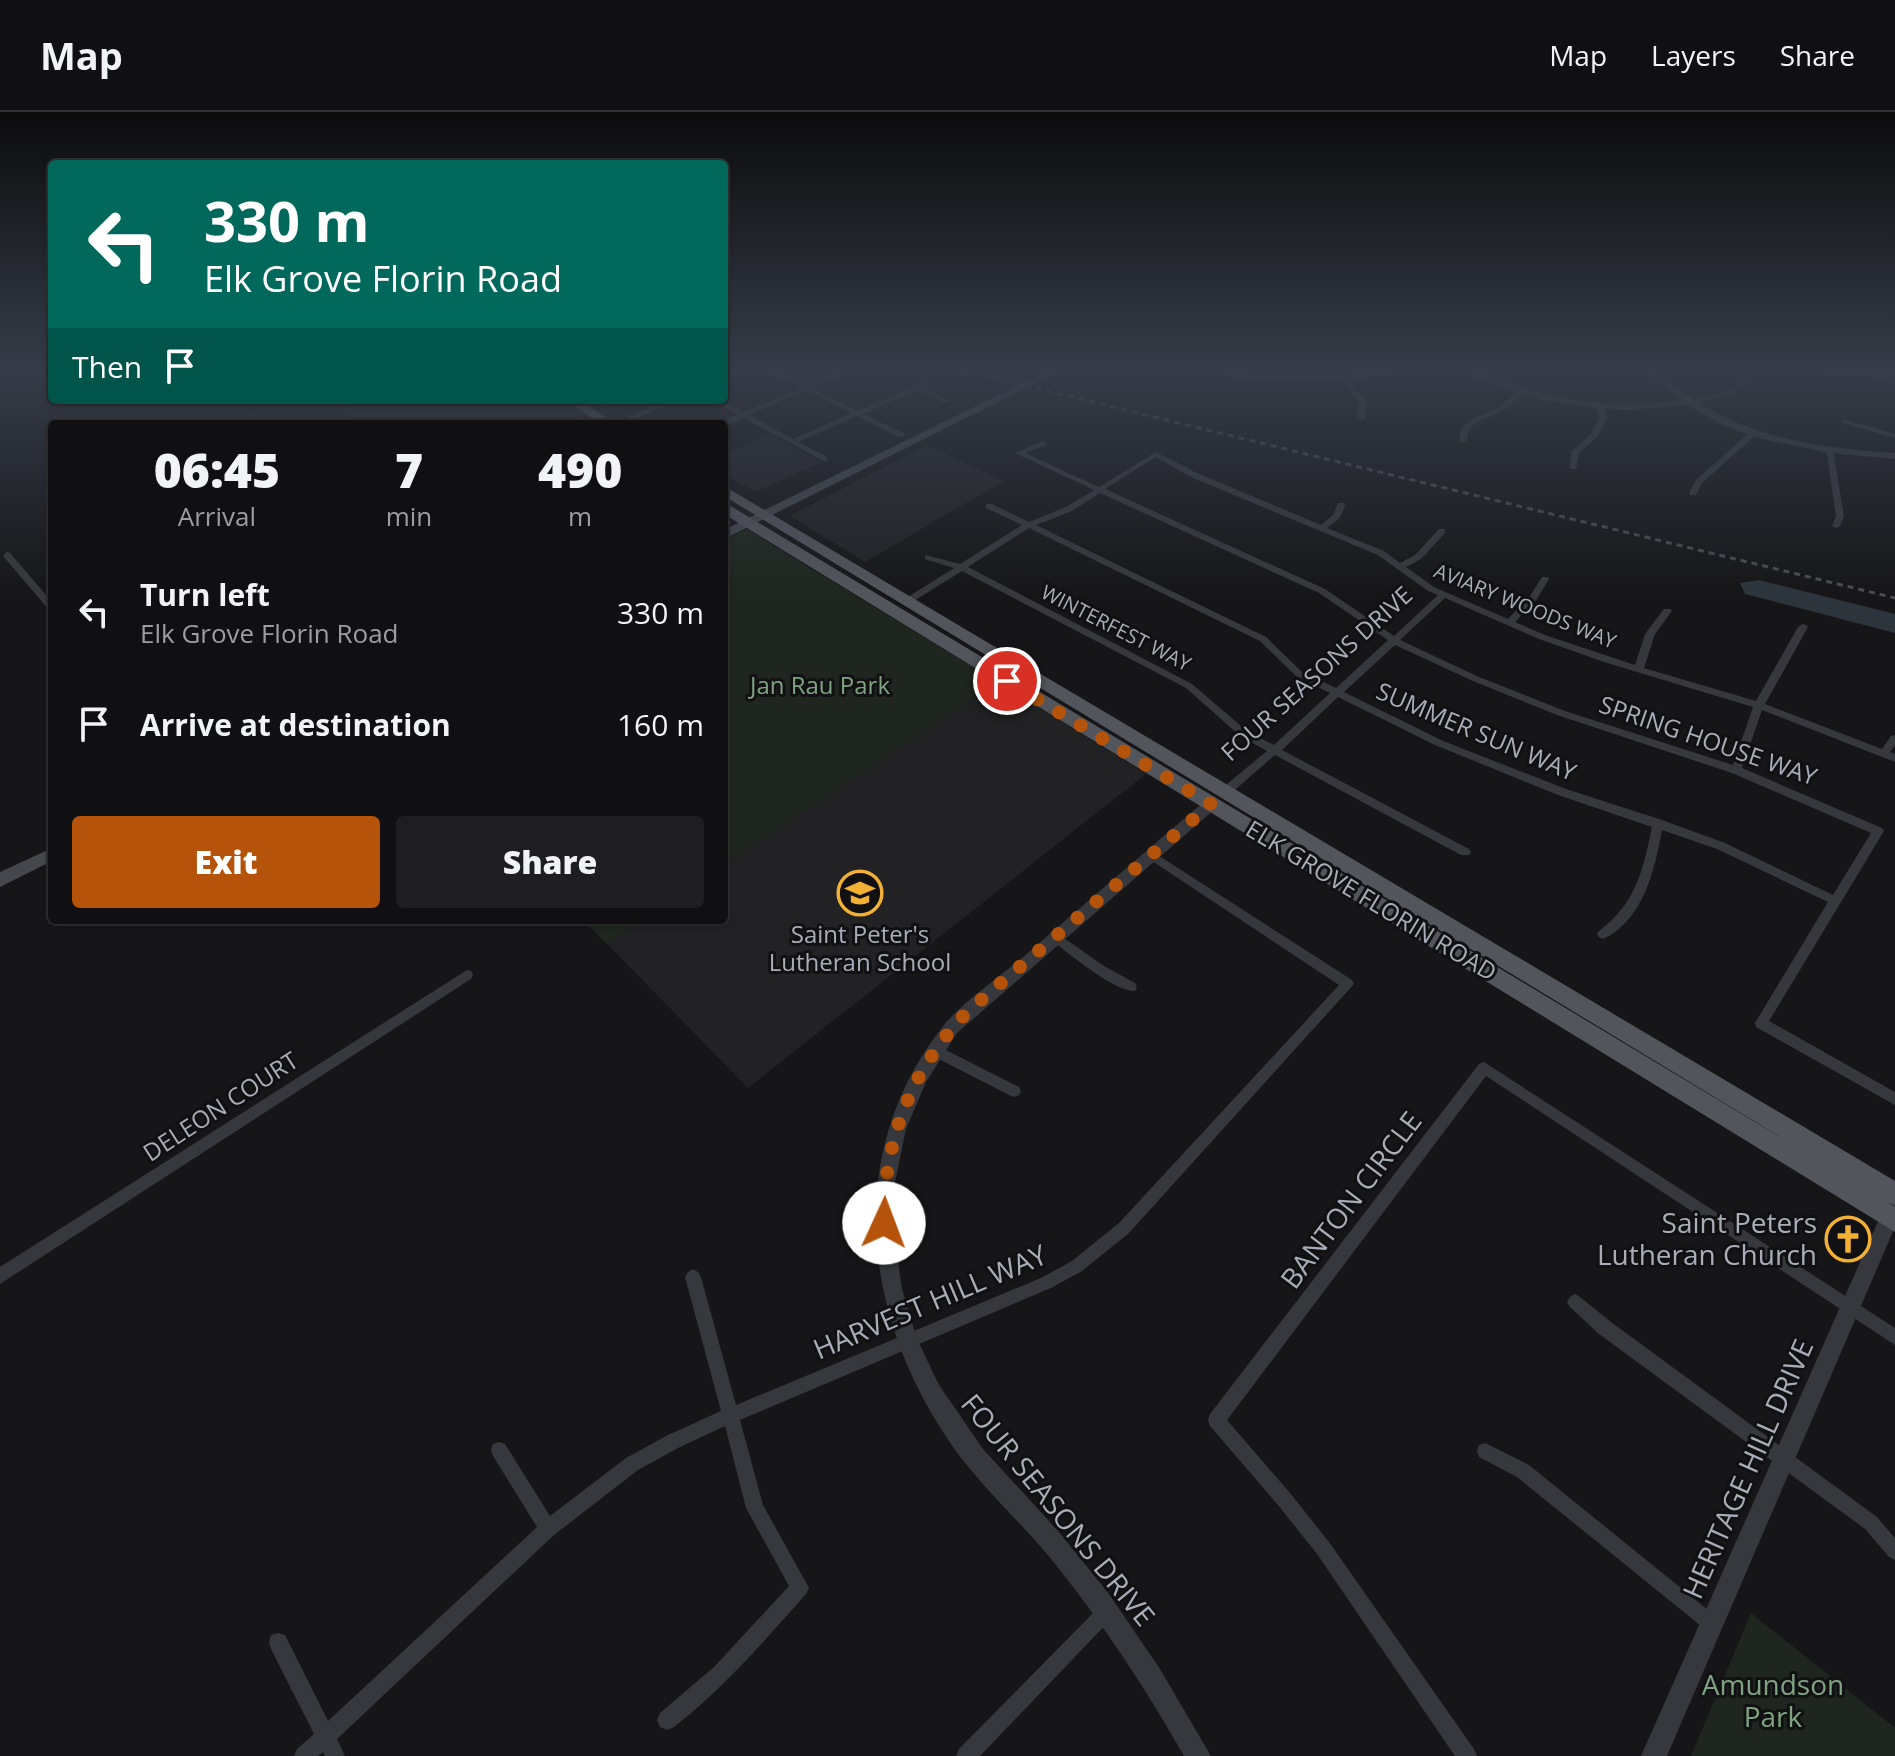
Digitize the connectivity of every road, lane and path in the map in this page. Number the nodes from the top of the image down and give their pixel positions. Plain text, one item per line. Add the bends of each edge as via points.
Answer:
1 (795, 444) edge
2 (884, 444) edge
3 (898, 444) edge
4 (906, 444) edge
5 (1041, 444) edge
6 (1584, 444) edge
7 (1742, 444) edge
8 (1803, 444) edge
9 (1829, 450) junction
10 (883, 455) junction
11 (1895, 456) edge
12 (824, 459) dead end
13 (1573, 467) dead end
14 (1097, 491) junction
15 (1693, 493) dead end
16 (728, 496) edge
17 (1341, 505) dead end
18 (989, 506) dead end
19 (741, 515) edge
20 (1027, 526) junction
21 (1836, 526) dead end
22 (1322, 528) junction
23 (728, 530) edge
24 (1442, 531) dead end
25 (7, 555) dead end
26 (928, 557) dead end
27 (1400, 566) junction
28 (961, 567) junction
29 (1545, 579) dead end
30 (1443, 595) junction
31 (906, 602) junction
32 (48, 603) edge
33 (1667, 611) dead end
34 (1509, 623) junction
35 (1803, 627) dead end
36 (1395, 640) junction
37 (1639, 669) junction
38 (1337, 693) junction
39 (1759, 705) junction
40 (1895, 738) edge
41 (1275, 750) junction
42 (1890, 756) edge
43 (1736, 770) junction
44 (1218, 798) junction
45 (1658, 823) junction
46 (1465, 852) dead end
47 (1150, 854) junction
48 (48, 856) edge
49 (0, 880) edge
50 (1836, 901) junction
51 (1603, 934) dead end
52 (1054, 936) junction
53 (467, 975) dead end
54 (1131, 987) dead end
55 (934, 1050) junction
56 (1014, 1091) dead end
57 (1895, 1099) edge
58 (1894, 1209) edge
59 (0, 1276) edge
60 (693, 1277) dead end
61 (1575, 1302) dead end
62 (1851, 1308) junction
63 (1895, 1337) edge
64 (907, 1341) junction
65 (729, 1416) junction
66 (499, 1450) dead end
67 (1485, 1451) dead end
68 (1785, 1459) junction
69 (548, 1529) junction
70 (1895, 1551) edge
71 (1107, 1611) junction
72 (1712, 1624) junction
73 (278, 1642) dead end
74 (667, 1720) dead end
75 (325, 1736) junction
76 (304, 1756) edge
77 (335, 1756) edge
78 (966, 1756) edge
79 (1198, 1756) edge
80 (1467, 1756) edge
81 (1654, 1756) edge

1 - 12 street
2 - 19 main road
3 - 10 main road
4 - 10 main road
5 - 14 street, SPRING HOUSE WAY via 1019,453
6 - 13 street via 1575,452
7 - 15 street
8 - 9 street
9 - 11 street
9 - 21 street via 1840,516
10 - 19 main road
14 - 20 street
14 - 22 street, AVIARY WOODS WAY via 1156,454
14 - 36 street, SPRING HOUSE WAY via 1334,597
16 - 19 main road, ELK GROVE FLORIN ROAD
17 - 22 street
18 - 20 street, SUMMER SUN WAY
19 - 23 main road
19 - 31 main road, ELK GROVE FLORIN ROAD
19 - 44 main road, ELK GROVE FLORIN ROAD via 1176,784
20 - 28 street
20 - 38 street, SUMMER SUN WAY via 1263,639 1299,674
22 - 27 street, AVIARY WOODS WAY
24 - 27 street via 1418,557
25 - 32 street
26 - 28 street, WINTERFEST WAY
27 - 30 street, AVIARY WOODS WAY
28 - 31 street
28 - 41 street, WINTERFEST WAY via 1189,686 1244,734
29 - 34 street
30 - 34 street, AVIARY WOODS WAY
30 - 36 street, FOUR SEASONS DRIVE
31 - 44 main road, ELK GROVE FLORIN ROAD
33 - 37 street via 1650,634
34 - 37 street, AVIARY WOODS WAY
35 - 39 street
36 - 38 street, FOUR SEASONS DRIVE
36 - 43 street, SPRING HOUSE WAY via 1532,702
37 - 39 street, AVIARY WOODS WAY
38 - 41 street, FOUR SEASONS DRIVE
38 - 45 street, SUMMER SUN WAY via 1492,765
39 - 42 street, AVIARY WOODS WAY
39 - 43 street
40 - 42 street
41 - 44 street, FOUR SEASONS DRIVE
41 - 46 street, WINTERFEST WAY
43 - 50 street, SPRING HOUSE WAY via 1878,831
44 - 47 street, FOUR SEASONS DRIVE
44 - 58 main road, ELK GROVE FLORIN ROAD
44 - 58 main road, ELK GROVE FLORIN ROAD via 1351,868
45 - 50 street, SUMMER SUN WAY via 1721,846
45 - 51 street via 1636,899
47 - 52 street, FOUR SEASONS DRIVE
47 - 64 street, HARVEST HILL WAY via 1348,984 1099,1249 1046,1283
48 - 49 main road
50 - 57 street, SPRING HOUSE WAY via 1761,1023
52 - 54 street
52 - 55 street, FOUR SEASONS DRIVE via 968,1011
53 - 59 street, DELEON COURT
55 - 56 street
55 - 64 street, FOUR SEASONS DRIVE via 908,1095 885,1177 884,1241
58 - 62 street, HERITAGE HILL DRIVE
60 - 65 street
61 - 68 street
62 - 63 street, BANTON CIRCLE
62 - 68 street, HERITAGE HILL DRIVE
62 - 80 street, BANTON CIRCLE via 1484,1068 1216,1420 1322,1547
64 - 65 street, HARVEST HILL WAY
64 - 71 street, FOUR SEASONS DRIVE via 964,1444
65 - 69 street, HARVEST HILL WAY via 632,1464
65 - 74 street via 755,1508 800,1588 723,1672
66 - 69 street
67 - 72 street via 1523,1471
68 - 70 street via 1871,1523
68 - 72 street, HERITAGE HILL DRIVE
69 - 75 street, HARVEST HILL WAY
71 - 78 street
71 - 79 street, FOUR SEASONS DRIVE
72 - 81 street, HERITAGE HILL DRIVE
73 - 75 street
75 - 76 street, HARVEST HILL WAY
75 - 77 street

